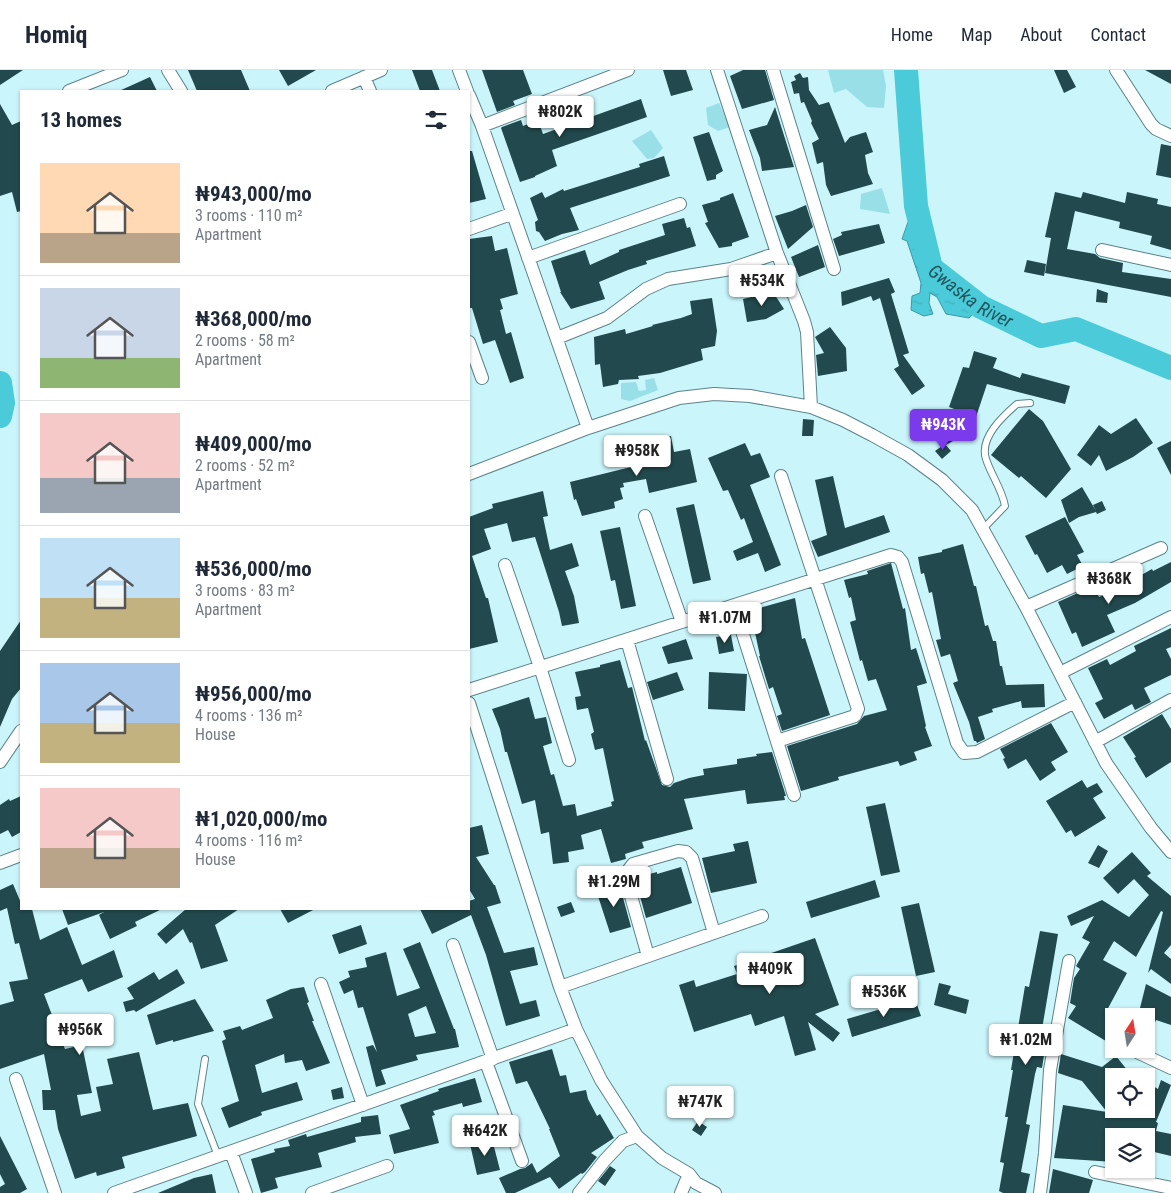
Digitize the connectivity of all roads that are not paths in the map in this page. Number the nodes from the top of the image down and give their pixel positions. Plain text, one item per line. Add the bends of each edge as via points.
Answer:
1 (122, 70) edge
2 (168, 70) edge
3 (381, 70) edge
4 (459, 70) edge
5 (628, 70) edge
6 (717, 70) edge
7 (773, 70) edge
8 (1116, 70) edge
9 (364, 77) junction
10 (72, 90) edge
11 (180, 90) edge
12 (334, 90) edge
13 (370, 90) edge
14 (467, 90) edge
15 (470, 98) edge
16 (482, 126) junction
17 (1171, 136) edge
18 (680, 204) dead end
19 (511, 214) junction
20 (470, 229) edge
21 (1102, 250) dead end
22 (777, 253) junction
23 (528, 258) junction
24 (1171, 265) edge
25 (834, 270) dead end
26 (557, 338) junction
27 (470, 345) edge
28 (482, 378) dead end
29 (1030, 403) dead end
30 (811, 407) junction
31 (588, 428) junction
32 (470, 474) edge
33 (781, 476) dead end
34 (645, 516) dead end
35 (982, 530) junction
36 (1161, 548) dead end
37 (505, 565) dead end
38 (815, 580) junction
39 (734, 606) junction
40 (1026, 607) junction
41 (1171, 617) edge
42 (682, 622) junction
43 (627, 640) junction
44 (540, 667) junction
45 (1060, 673) junction
46 (470, 690) edge
47 (1171, 700) edge
48 (1075, 702) junction
49 (470, 706) edge
50 (20, 732) edge
51 (777, 742) junction
52 (1095, 742) junction
53 (569, 760) dead end
54 (0, 762) edge
55 (667, 778) dead end
56 (794, 795) dead end
57 (1171, 852) edge
58 (20, 855) edge
59 (0, 863) edge
60 (762, 916) dead end
61 (714, 933) junction
62 (453, 945) dead end
63 (648, 956) junction
64 (1069, 961) dead end
65 (321, 984) dead end
66 (560, 987) junction
67 (576, 1029) junction
68 (1150, 1058) edge
69 (205, 1059) dead end
70 (489, 1061) junction
71 (1171, 1068) edge
72 (16, 1079) dead end
73 (363, 1105) junction
74 (638, 1136) junction
75 (231, 1152) junction
76 (218, 1156) junction
77 (522, 1161) dead end
78 (387, 1166) dead end
79 (1095, 1172) dead end
80 (689, 1174) junction
81 (142, 1188) edge
82 (1171, 1188) edge
83 (55, 1193) edge
84 (114, 1193) edge
85 (246, 1193) edge
86 (312, 1193) edge
87 (579, 1193) edge
88 (681, 1193) edge
89 (715, 1193) edge
90 (1040, 1193) edge

1 - 10 street
2 - 11 street
3 - 9 street
4 - 14 street
5 - 16 street
6 - 22 street
7 - 25 street
8 - 17 street via 1151,124
9 - 12 street
9 - 13 street
15 - 16 street
16 - 19 street
18 - 23 street
19 - 20 street
19 - 23 street
21 - 24 street
22 - 26 street via 731,269 668,279 646,289 607,318
22 - 30 street via 804,321
23 - 26 street
26 - 31 street
27 - 28 street
29 - 35 lane via 1017,404 988,438 985,458 1005,506
30 - 31 street via 750,396 714,394 679,398
30 - 35 street via 843,420 915,460 942,480 972,510
31 - 32 street
33 - 38 street
34 - 42 street
35 - 40 street
36 - 40 street
37 - 44 street
38 - 39 street
38 - 48 street via 891,555 898,557 957,743 964,753 977,752
38 - 51 street via 858,713
39 - 42 street
39 - 51 street
40 - 45 street
41 - 45 street
42 - 43 street
43 - 44 street
43 - 55 street
44 - 46 street
44 - 53 street
45 - 48 street
47 - 52 street
48 - 52 street
49 - 66 street
50 - 54 street
51 - 56 street
52 - 57 street via 1128,796
58 - 59 street
60 - 61 street
61 - 63 street
61 - 63 street via 692,858 686,852 678,851 633,864 627,872 627,882
62 - 70 street
63 - 66 street
64 - 90 street via 1050,1070
65 - 73 street
66 - 67 street
67 - 70 street
67 - 74 street via 601,1080
68 - 71 street
69 - 76 lane via 198,1104
70 - 73 street
70 - 77 street
72 - 83 street
73 - 75 street
74 - 80 street via 662,1158
74 - 87 street via 623,1141
75 - 76 street
75 - 85 street
76 - 81 street
78 - 86 street
79 - 82 street
80 - 88 street
80 - 89 street via 696,1183
81 - 84 street

